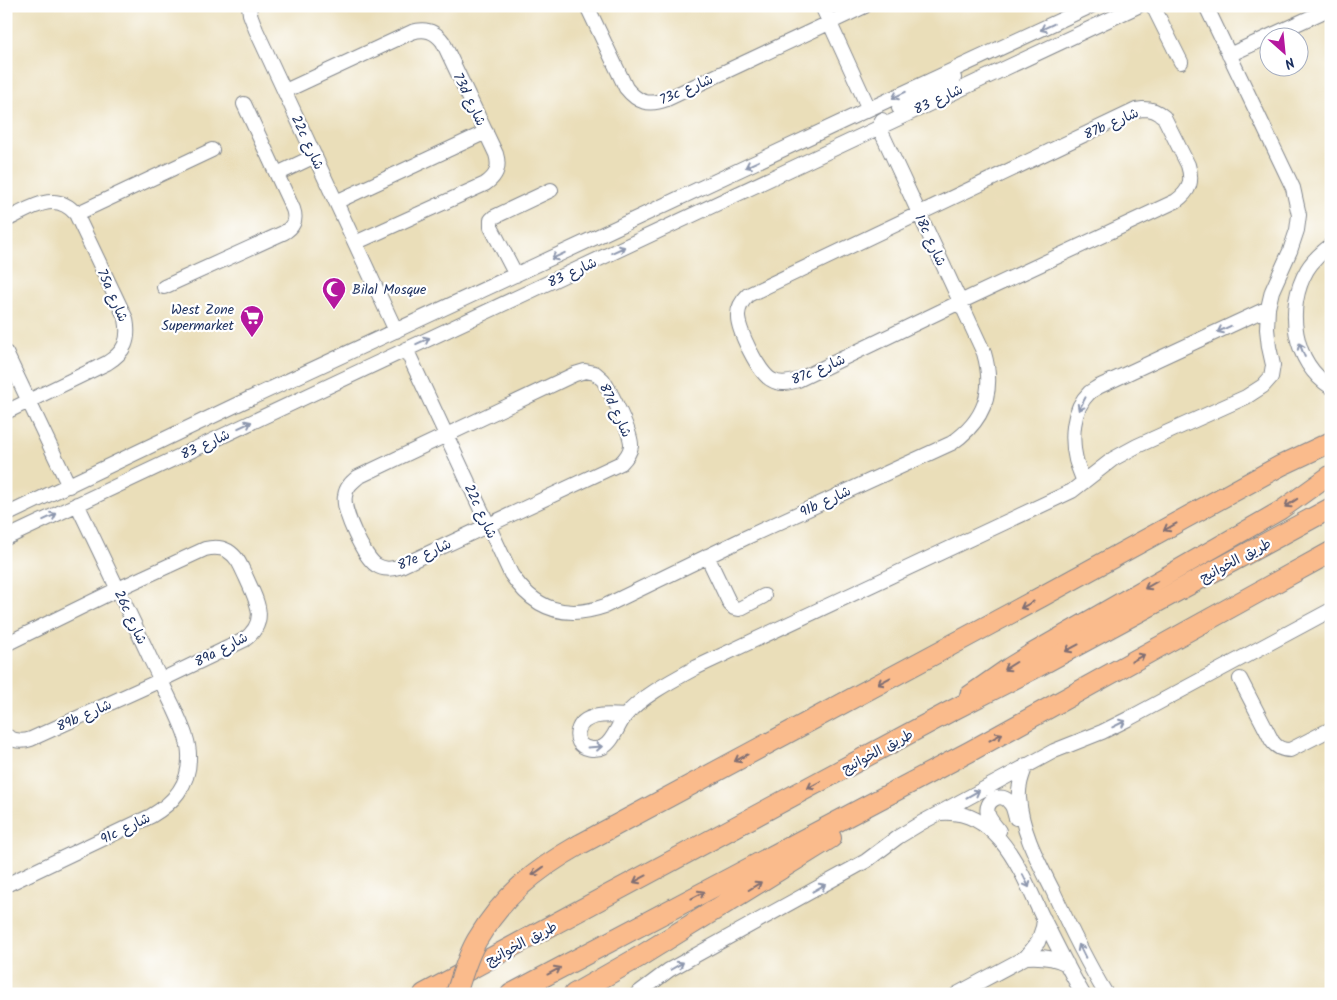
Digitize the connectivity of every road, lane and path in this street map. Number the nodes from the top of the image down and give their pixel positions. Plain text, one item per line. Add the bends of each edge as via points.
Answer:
1 (249, 6) edge
2 (587, 6) edge
3 (822, 6) edge
4 (866, 6) edge
5 (1091, 6) edge
6 (1138, 6) edge
7 (1153, 6) edge
8 (1206, 6) edge
9 (1331, 8) edge
10 (830, 24) junction
11 (1229, 55) junction
12 (1181, 62) dead end
13 (949, 72) junction
14 (285, 91) junction
15 (244, 104) dead end
16 (869, 109) junction
17 (878, 127) junction
18 (486, 132) junction
19 (212, 150) dead end
20 (315, 156) junction
21 (277, 174) junction
22 (551, 190) dead end
23 (336, 202) junction
24 (918, 213) junction
25 (76, 214) junction
26 (6, 220) edge
27 (355, 244) junction
28 (1331, 245) edge
29 (516, 275) junction
30 (164, 287) dead end
31 (960, 302) junction
32 (1268, 308) junction
33 (396, 331) junction
34 (406, 349) junction
35 (6, 353) edge
36 (984, 353) joint
37 (1331, 388) edge
38 (29, 401) junction
39 (6, 412) edge
40 (446, 435) junction
41 (1331, 442) edge
42 (1331, 474) edge
43 (1084, 482) junction
44 (69, 486) junction
45 (77, 504) junction
46 (1331, 508) edge
47 (6, 515) edge
48 (488, 525) junction
49 (6, 538) edge
50 (1331, 554) edge
51 (707, 556) junction
52 (118, 590) junction
53 (764, 596) dead end
54 (605, 606) joint
55 (1331, 610) edge
56 (6, 644) edge
57 (1240, 679) dead end
58 (161, 680) junction
59 (949, 712) junction
60 (625, 716) dead end
61 (1331, 729) edge
62 (183, 730) joint
63 (6, 736) edge
64 (969, 752) junction
65 (1026, 765) junction
66 (939, 813) junction
67 (1033, 852) junction
68 (1015, 861) junction
69 (6, 885) edge
70 (1044, 919) junction
71 (639, 957) junction
72 (1026, 957) junction
73 (1067, 964) junction
74 (452, 987) edge
75 (412, 994) edge
76 (424, 994) edge
77 (511, 994) edge
78 (574, 994) edge
79 (591, 994) edge
80 (637, 994) edge
81 (957, 994) edge
82 (1083, 994) edge
83 (1106, 994) edge

1 - 14 street, 22c شارع via 256,30
2 - 10 street, 73c شارع via 626,88 632,96 649,103 667,99
3 - 10 street
4 - 10 street
5 -> 13 street, شارع 83
6 - 17 street, شارع 83
7 - 12 street
8 - 11 street
9 - 11 street
10 - 16 street
11 - 32 street via 1293,188 1300,215
13 -> 16 street, شارع 83
13 - 17 street via 954,78 950,83 887,113
14 - 18 street, 73d شارع via 412,32 426,30 439,36 443,42
14 - 20 street, 22c شارع
15 - 21 street
16 -> 29 street, شارع 83
17 - 24 street, 18c شارع
34 -> 17 street, شارع 83
18 - 23 street
18 - 27 street, 73d شارع via 498,160 496,174 491,180
19 - 25 street
20 - 21 street
20 - 23 street, 22c شارع
21 - 30 street via 295,215 292,226
22 - 29 street via 491,220 491,227
23 - 27 street, 22c شارع
24 - 31 street, 18c شارع
24 - 31 street, 87c شارع via 748,295 740,305 739,325 765,376 790,383
24 - 31 street, 87b شارع via 1143,108 1164,117 1188,165 1191,181 1183,196 1176,201
25 - 26 street via 54,201
25 - 38 street, 75a شارع via 126,319 127,340 116,358
27 - 33 street, 22c شارع
37 -> 28 street via 1311,369 1301,350 1295,330 1294,309 1308,270
29 - 33 street, شارع 83
31 - 36 street, 18c شارع
32 - 43 street via 1267,329 1273,365 1271,377 1263,386 1246,397 1137,446
32 -> 43 street via 1088,394 1074,425 1073,442
33 - 44 street, شارع 83
34 - 40 street, 22c شارع
45 -> 34 street, شارع 83
35 - 38 street
36 - 51 street, 91b شارع via 989,378 986,398 980,415 963,435 952,443
38 - 39 street, 75a شارع
38 - 44 street
40 - 48 street, 22c شارع
40 - 48 street, 87e شارع via 352,482 345,495 345,503 354,531 373,563 392,569
40 - 48 street, 87d شارع via 585,371 603,380 629,433 631,446 621,463
41 -> 74 highway, bridge via 1280,466 554,859 510,895 492,917
42 -> 59 main road via 1281,510 1009,667
43 - 60 street via 1072,491 697,667 666,684
44 - 47 street, شارع 83
49 -> 45 street, شارع 83
45 - 52 street, 26c شارع
46 -> 59 highway, طريق الخوانيج
48 - 54 street, 22c شارع via 515,580 539,603 565,612 592,611
64 -> 50 highway
51 - 53 street via 734,608 739,609
51 - 54 street, 91b شارع
52 - 56 street
52 - 58 street, 26c شارع
52 - 58 street, 89a شارع via 205,549 220,548 237,559 259,608 253,632 244,640
65 -> 55 street via 1115,726
57 - 61 street via 1279,749 1290,750
58 - 62 street, 26c شارع
58 - 63 street, 89b شارع via 26,741
59 -> 74 highway, طريق الخوانيج
62 - 69 street, 91c شارع via 188,744 187,775 181,789 163,809
71 -> 64 highway
77 -> 64 highway
66 -> 65 street
65 - 67 street via 1019,799
66 - 68 street via 964,814 978,820 995,835
80 -> 66 street via 669,970 866,861
67 - 68 street via 1010,802 1005,798 994,798 987,807 987,813
83 -> 67 street
68 -> 70 street
70 - 72 street via 1038,942
70 - 73 street
71 - 78 highway
71 - 79 street
72 - 73 street via 1047,957
72 - 81 street
73 - 82 street
74 - 75 highway
74 - 76 highway, طريق الخوانيج

